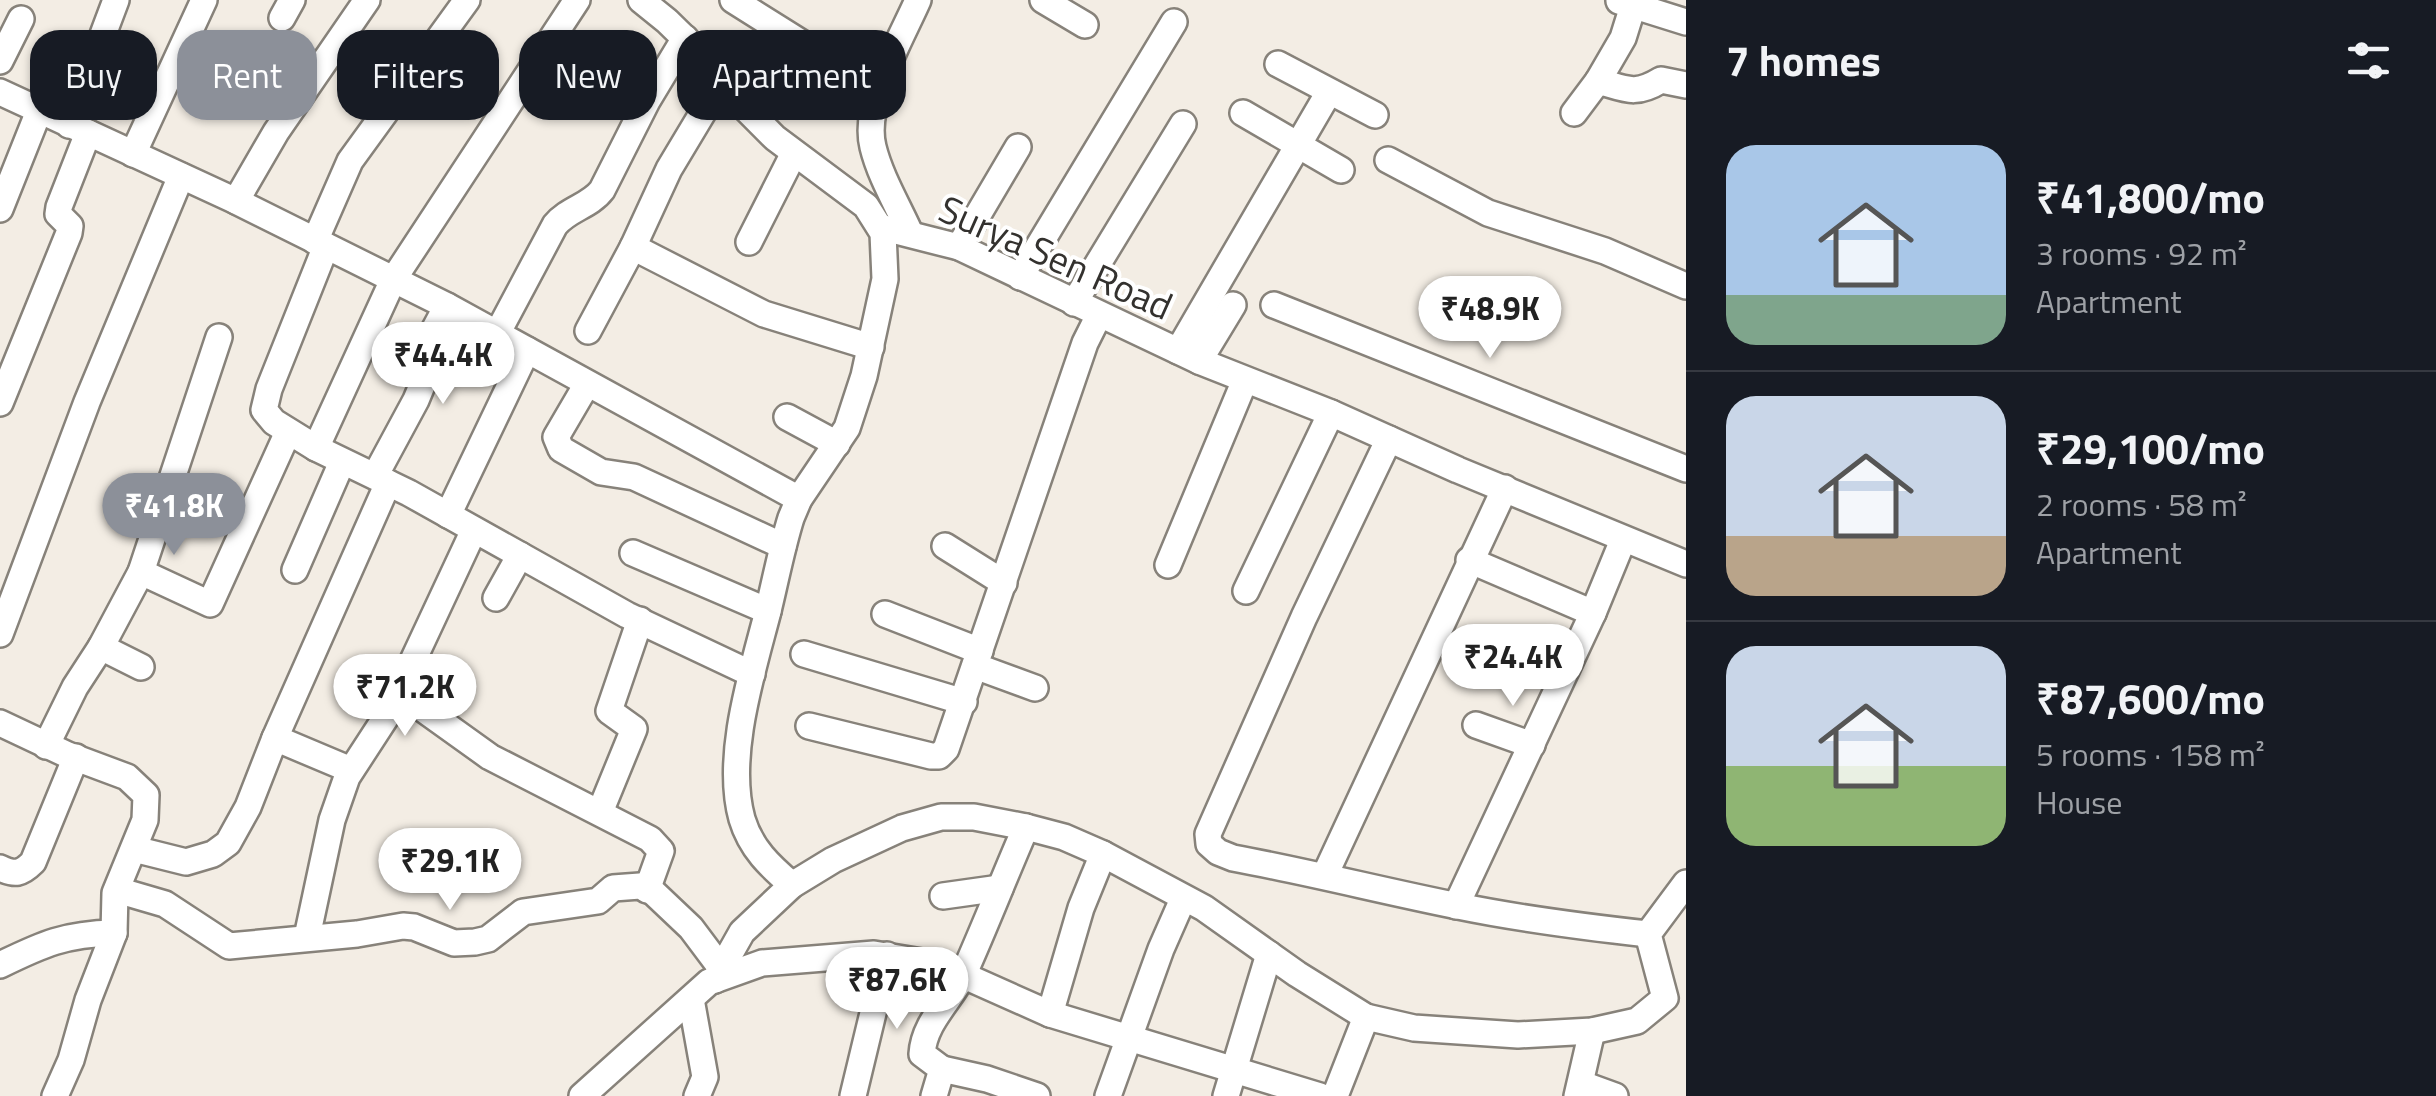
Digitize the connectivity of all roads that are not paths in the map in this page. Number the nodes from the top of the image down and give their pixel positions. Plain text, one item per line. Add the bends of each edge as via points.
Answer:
1 (116, 0) edge
2 (204, 0) edge
3 (367, 0) edge
4 (467, 0) edge
5 (577, 0) edge
6 (640, 0) edge
7 (733, 0) edge
8 (1043, 0) edge
9 (909, 3) edge
10 (1625, 3) edge
11 (21, 19) dead end
12 (1174, 22) dead end
13 (1686, 22) edge
14 (1086, 25) dead end
15 (781, 30) edge
16 (900, 30) edge
17 (677, 31) edge
18 (677, 52) edge
19 (0, 61) edge
20 (1278, 64) dead end
21 (1598, 81) junction
22 (1686, 84) edge
23 (0, 92) edge
24 (1329, 92) junction
25 (30, 107) edge
26 (1244, 113) dead end
27 (1574, 113) dead end
28 (1374, 116) dead end
29 (35, 120) edge
30 (59, 120) edge
31 (698, 120) edge
32 (758, 120) edge
33 (873, 120) edge
34 (1183, 124) dead end
35 (79, 129) junction
36 (1299, 146) junction
37 (1018, 147) dead end
38 (134, 154) junction
39 (793, 154) junction
40 (1388, 160) dead end
41 (1341, 170) dead end
42 (181, 176) junction
43 (3, 192) edge
44 (236, 200) junction
45 (880, 227) junction
46 (910, 234) junction
47 (749, 242) dead end
48 (320, 243) junction
49 (959, 247) junction
50 (633, 248) junction
51 (1020, 276) junction
52 (394, 280) junction
53 (1686, 286) edge
54 (1074, 302) junction
55 (1233, 305) dead end
56 (1274, 305) dead end
57 (446, 306) junction
58 (1099, 315) junction
59 (588, 331) dead end
60 (497, 334) junction
61 (219, 337) dead end
62 (872, 346) junction
63 (527, 350) junction
64 (1189, 356) junction
65 (1245, 380) junction
66 (587, 384) junction
67 (0, 403) edge
68 (1330, 412) junction
69 (786, 417) dead end
70 (288, 432) junction
71 (1389, 439) junction
72 (837, 444) junction
73 (316, 448) junction
74 (342, 462) junction
75 (1686, 469) edge
76 (382, 479) junction
77 (1505, 488) junction
78 (799, 499) junction
79 (448, 515) junction
80 (474, 530) junction
81 (1623, 540) junction
82 (782, 546) junction
83 (945, 546) dead end
84 (633, 553) dead end
85 (520, 555) junction
86 (1469, 560) junction
87 (1686, 564) edge
88 (1168, 565) dead end
89 (294, 570) dead end
90 (140, 572) junction
91 (1004, 583) junction
92 (1246, 592) dead end
93 (496, 598) dead end
94 (768, 611) junction
95 (1593, 613) junction
96 (885, 614) dead end
97 (640, 620) junction
98 (0, 634) edge
99 (101, 647) junction
100 (804, 654) dead end
101 (977, 658) junction
102 (140, 667) dead end
103 (752, 674) junction
104 (1035, 688) dead end
105 (398, 691) junction
106 (964, 702) junction
107 (0, 723) edge
108 (1476, 725) dead end
109 (809, 726) dead end
110 (275, 738) junction
111 (1532, 745) junction
112 (46, 746) junction
113 (76, 758) junction
114 (351, 770) junction
115 (600, 812) junction
116 (1026, 826) junction
117 (134, 849) junction
118 (1103, 854) junction
119 (0, 868) edge
120 (1325, 875) junction
121 (1686, 883) edge
122 (792, 885) junction
123 (1000, 888) junction
124 (117, 890) junction
125 (647, 890) junction
126 (943, 896) dead end
127 (1183, 899) junction
128 (1456, 906) junction
129 (114, 933) junction
130 (1648, 934) junction
131 (307, 937) junction
132 (1270, 954) junction
133 (886, 956) junction
134 (0, 965) edge
135 (718, 974) junction
136 (962, 976) junction
137 (691, 999) junction
138 (1675, 1000) edge
139 (1050, 1014) junction
140 (1366, 1018) junction
141 (1592, 1032) junction
142 (1129, 1039) junction
143 (942, 1069) junction
144 (1230, 1084) edge
145 (1580, 1090) edge
146 (1029, 1095) edge
147 (55, 1096) edge
148 (582, 1096) edge
149 (697, 1096) edge
150 (853, 1096) edge
151 (934, 1096) edge
152 (1108, 1096) edge
153 (1320, 1096) edge
154 (1335, 1096) edge
155 (1615, 1096) edge

1 - 35 street
2 - 38 street
3 - 44 street
4 - 48 street via 350,161
5 - 52 street
6 - 17 street
7 - 15 street
8 - 14 street
9 - 16 street
10 - 13 street
10 - 21 street via 1623,38
11 - 19 street
12 - 51 street
18 - 60 street via 602,190 563,216
20 - 24 street
21 - 22 street via 1634,92 1661,80
21 - 27 street
23 - 25 street
24 - 28 street
24 - 36 street
26 - 36 street
29 - 43 street
30 - 35 street
31 - 50 street
32 - 39 street
33 - 46 street via 872,146
34 - 54 street
35 - 38 street
35 - 67 street via 58,214 69,233
36 - 41 street
36 - 64 street
37 - 49 street
38 - 42 street
39 - 45 street via 866,206
39 - 47 street
40 - 53 street via 1488,214
42 - 44 street
42 - 98 street
44 - 48 street
45 - 46 street, Surya Sen Road
45 - 62 street, Surya Sen Road via 884,279
46 - 49 street, Surya Sen Road
48 - 52 street
48 - 70 street via 264,410
49 - 51 street, Surya Sen Road
50 - 59 street
50 - 62 street via 764,314
51 - 54 street, Surya Sen Road
52 - 57 street
52 - 73 street
54 - 58 street, Surya Sen Road
55 - 64 street
56 - 75 street
57 - 60 street
57 - 76 street via 426,346 423,383
58 - 64 street, Surya Sen Road
58 - 91 street
60 - 63 street
61 - 90 street
62 - 72 street, Surya Sen Road
63 - 66 street
63 - 79 street
64 - 65 street, Surya Sen Road
65 - 68 street, Surya Sen Road
65 - 88 street
66 - 78 street
66 - 82 street via 556,437 561,449
68 - 71 street, Surya Sen Road
68 - 92 street
69 - 72 street
70 - 73 street
70 - 90 street via 210,604
71 - 77 street, Surya Sen Road
71 - 120 street via 1208,834 1218,852 1233,858
72 - 78 street, Surya Sen Road
73 - 74 street
74 - 76 street
74 - 89 street
76 - 79 street
76 - 110 street
77 - 81 street, Surya Sen Road
77 - 86 street
78 - 82 street, Surya Sen Road
79 - 80 street
80 - 85 street
80 - 105 street
81 - 87 street, Surya Sen Road
81 - 95 street
82 - 94 street, Surya Sen Road
83 - 91 street
84 - 94 street
85 - 93 street
85 - 97 street
86 - 95 street
86 - 120 street
90 - 99 street
91 - 101 street
94 - 103 street, Surya Sen Road
95 - 111 street
96 - 101 street
97 - 103 street
97 - 115 street via 609,711 634,729
99 - 102 street
99 - 112 street
100 - 106 street
101 - 104 street
101 - 106 street
103 - 122 street, Surya Sen Road via 737,754 742,819 764,862
105 - 114 street
105 - 115 street via 490,757
106 - 109 street via 939,756
107 - 112 street
108 - 111 street
110 - 114 street
110 - 117 street via 228,844 186,862
111 - 128 street
112 - 113 street
113 - 117 street via 115,771 144,791 146,814
113 - 119 street via 32,862 23,872
114 - 131 street via 332,820
115 - 125 street via 661,851
116 - 118 street
116 - 122 street via 941,816 902,828
116 - 123 street
117 - 124 street
118 - 127 street
118 - 139 street
120 - 128 street
121 - 130 street
122 - 135 street via 742,932
123 - 126 street
123 - 136 street
124 - 129 street
124 - 131 street via 164,904 229,946
125 - 131 street via 613,888 598,901 523,912 475,942 454,943 414,926
125 - 135 street via 691,928
127 - 132 street
127 - 142 street
128 - 130 street
129 - 134 street via 60,938
129 - 147 street
130 - 138 street
132 - 140 street
132 - 144 street
133 - 135 street via 762,963
133 - 136 street
133 - 150 street
135 - 137 street
136 - 139 street
136 - 143 street via 923,1042 922,1054
137 - 148 street
137 - 149 street via 705,1077
138 - 141 street via 1637,1021
139 - 142 street
140 - 141 street via 1501,1034
140 - 154 street
141 - 145 street
142 - 144 street
142 - 152 street
143 - 146 street
143 - 151 street
144 - 153 street
145 - 155 street

